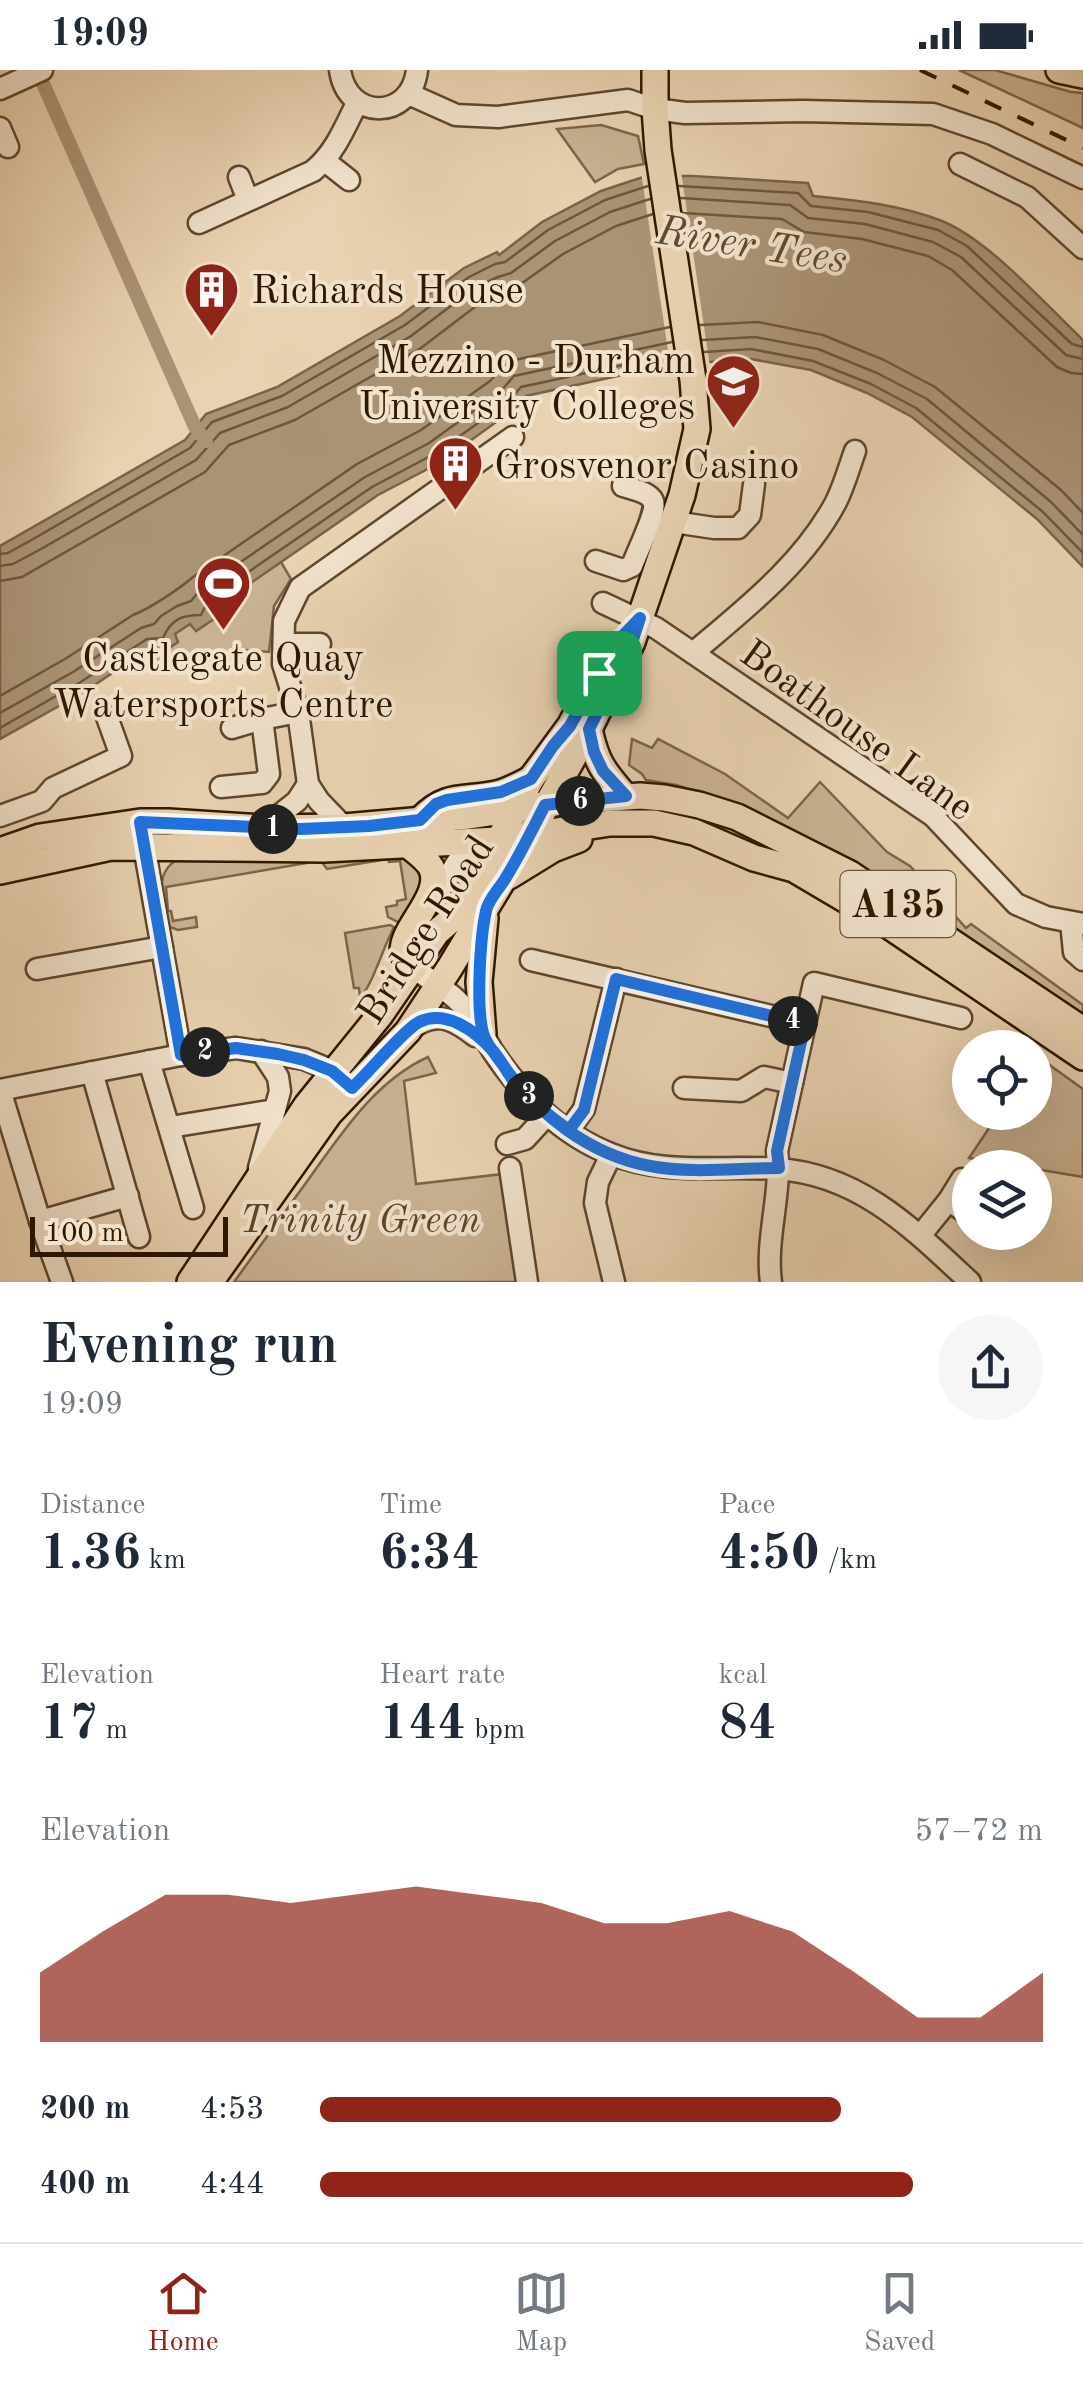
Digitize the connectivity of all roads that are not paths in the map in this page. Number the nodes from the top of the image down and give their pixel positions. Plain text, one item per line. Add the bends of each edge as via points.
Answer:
1 (42, 70) edge
2 (340, 70) edge
3 (417, 70) edge
4 (655, 70) edge
5 (669, 70) edge
6 (1059, 70) edge
7 (1083, 74) edge
8 (3, 87) edge
9 (409, 94) junction
10 (358, 102) junction
11 (655, 109) junction
12 (325, 162) junction
13 (960, 164) dead end
14 (239, 177) dead end
15 (1083, 178) edge
16 (349, 180) dead end
17 (248, 200) junction
18 (199, 223) dead end
19 (1080, 239) edge
20 (513, 437) dead end
21 (855, 451) dead end
22 (754, 484) dead end
23 (623, 486) dead end
24 (674, 522) junction
25 (596, 561) dead end
26 (603, 602) dead end
27 (640, 618) junction
28 (284, 644) junction
29 (320, 644) dead end
30 (693, 653) junction
31 (298, 712) junction
32 (107, 718) dead end
33 (262, 719) junction
34 (232, 728) dead end
35 (589, 729) junction
36 (531, 779) junction
37 (308, 784) junction
38 (220, 787) dead end
39 (626, 796) junction
40 (545, 805) junction
41 (514, 810) junction
42 (0, 816) edge
43 (420, 820) junction
44 (610, 824) junction
45 (263, 828) junction
46 (344, 828) junction
47 (142, 834) junction
48 (530, 835) junction
49 (498, 840) junction
50 (408, 845) junction
51 (0, 851) edge
52 (0, 871) edge
53 (505, 879) junction
54 (486, 908) junction
55 (1077, 923) edge
56 (426, 928) junction
57 (162, 947) junction
58 (531, 960) dead end
59 (1083, 960) edge
60 (414, 968) junction
61 (37, 969) dead end
62 (616, 979) junction
63 (437, 986) junction
64 (961, 1018) dead end
65 (805, 1024) junction
66 (1083, 1030) edge
67 (408, 1031) junction
68 (488, 1041) junction
69 (261, 1051) junction
70 (181, 1055) junction
71 (1083, 1056) edge
72 (149, 1061) junction
73 (332, 1071) junction
74 (92, 1072) junction
75 (792, 1083) junction
76 (352, 1088) junction
77 (684, 1088) dead end
78 (0, 1090) edge
79 (275, 1110) junction
80 (547, 1114) junction
81 (170, 1127) junction
82 (569, 1130) junction
83 (507, 1144) dead end
84 (611, 1155) junction
85 (510, 1168) dead end
86 (779, 1168) junction
87 (254, 1184) junction
88 (952, 1195) edge
89 (128, 1196) junction
90 (949, 1200) junction
91 (952, 1202) edge
92 (193, 1208) dead end
93 (40, 1221) junction
94 (920, 1236) junction
95 (139, 1237) dead end
96 (55, 1280) edge
97 (190, 1282) edge
98 (210, 1282) edge
99 (527, 1282) edge
100 (614, 1282) edge
101 (772, 1282) edge
102 (970, 1282) edge

1 - 8 street
2 - 10 street via 342,84
3 - 9 street
4 - 11 main road
5 - 11 main road
6 - 7 main road
9 - 10 street via 390,107
9 - 11 street via 470,116 628,100
10 - 12 street
11 - 15 street via 933,114
11 - 24 main road, Bridge Road via 697,429
12 - 16 street
12 - 17 street
13 - 19 street via 1026,197
14 - 17 street
17 - 18 street
20 - 28 street via 300,588 284,621
21 - 30 street via 838,498 806,545 778,579
22 - 24 street via 750,515 738,528
23 - 25 street via 652,498 654,508 632,566 623,570
24 - 27 main road, Bridge Road
26 - 27 street, Boathouse Lane
27 - 30 street, Boathouse Lane
27 - 35 main road, Bridge Road
27 - 36 main road, Bridge Road via 615,644 570,726
28 - 29 street
28 - 31 street via 283,664
30 - 55 street, Boathouse Lane via 933,816 1016,904
31 - 33 street
31 - 37 street
32 - 42 street via 121,756 53,788 42,801
33 - 34 street
33 - 38 street via 269,774 262,783
35 - 39 main road via 603,771
35 - 40 main road, Bridge Road
36 - 41 main road, Bridge Road
36 - 43 main road via 436,804
37 - 45 street
37 - 46 street
39 - 40 main road, A135
39 - 66 main road, A135 via 698,804 800,846
40 - 41 main road
40 - 48 main road, Bridge Road
41 - 43 main road
41 - 49 main road, Bridge Road
43 - 46 main road
44 - 48 main road, A135
44 - 53 main road
44 - 71 main road, A135 via 654,823 694,832 794,869
45 - 46 main road
45 - 47 main road
47 - 50 main road via 316,849
47 - 51 main road via 40,837
47 - 52 main road
47 - 57 street
48 - 49 main road
48 - 53 main road, Bridge Road
49 - 50 main road
49 - 56 main road, Bridge Road via 452,919
50 - 56 main road via 432,868
53 - 54 main road, Bridge Road
54 - 63 main road, Bridge Road
54 - 68 main road via 479,982
55 - 59 street via 1074,952
56 - 60 main road, Bridge Road
57 - 61 street
57 - 70 street
58 - 62 street
60 - 63 street
60 - 73 main road, Bridge Road
62 - 65 street
62 - 82 street via 584,1110
63 - 67 main road, Bridge Road
63 - 68 street via 457,1000
64 - 65 street via 814,983
65 - 75 street
67 - 68 street via 445,1018
67 - 76 main road, Bridge Road
68 - 80 street
69 - 70 street
69 - 73 street
69 - 79 street via 278,1077
70 - 72 street
72 - 74 street
72 - 81 street
73 - 76 street
73 - 87 main road, Bridge Road
74 - 78 street
74 - 89 street
75 - 77 street via 764,1077 741,1091
75 - 86 street
76 - 98 main road, Bridge Road
78 - 93 street
79 - 81 street
79 - 87 street
80 - 82 street
80 - 83 street via 525,1139
81 - 92 street
82 - 84 street
84 - 86 street via 650,1166
84 - 100 street via 595,1203
85 - 99 street
86 - 94 street via 855,1189
86 - 101 street
87 - 97 main road, Bridge Road
88 - 90 street
89 - 93 street
89 - 95 street
90 - 91 street
90 - 94 street
93 - 96 street
94 - 102 street

